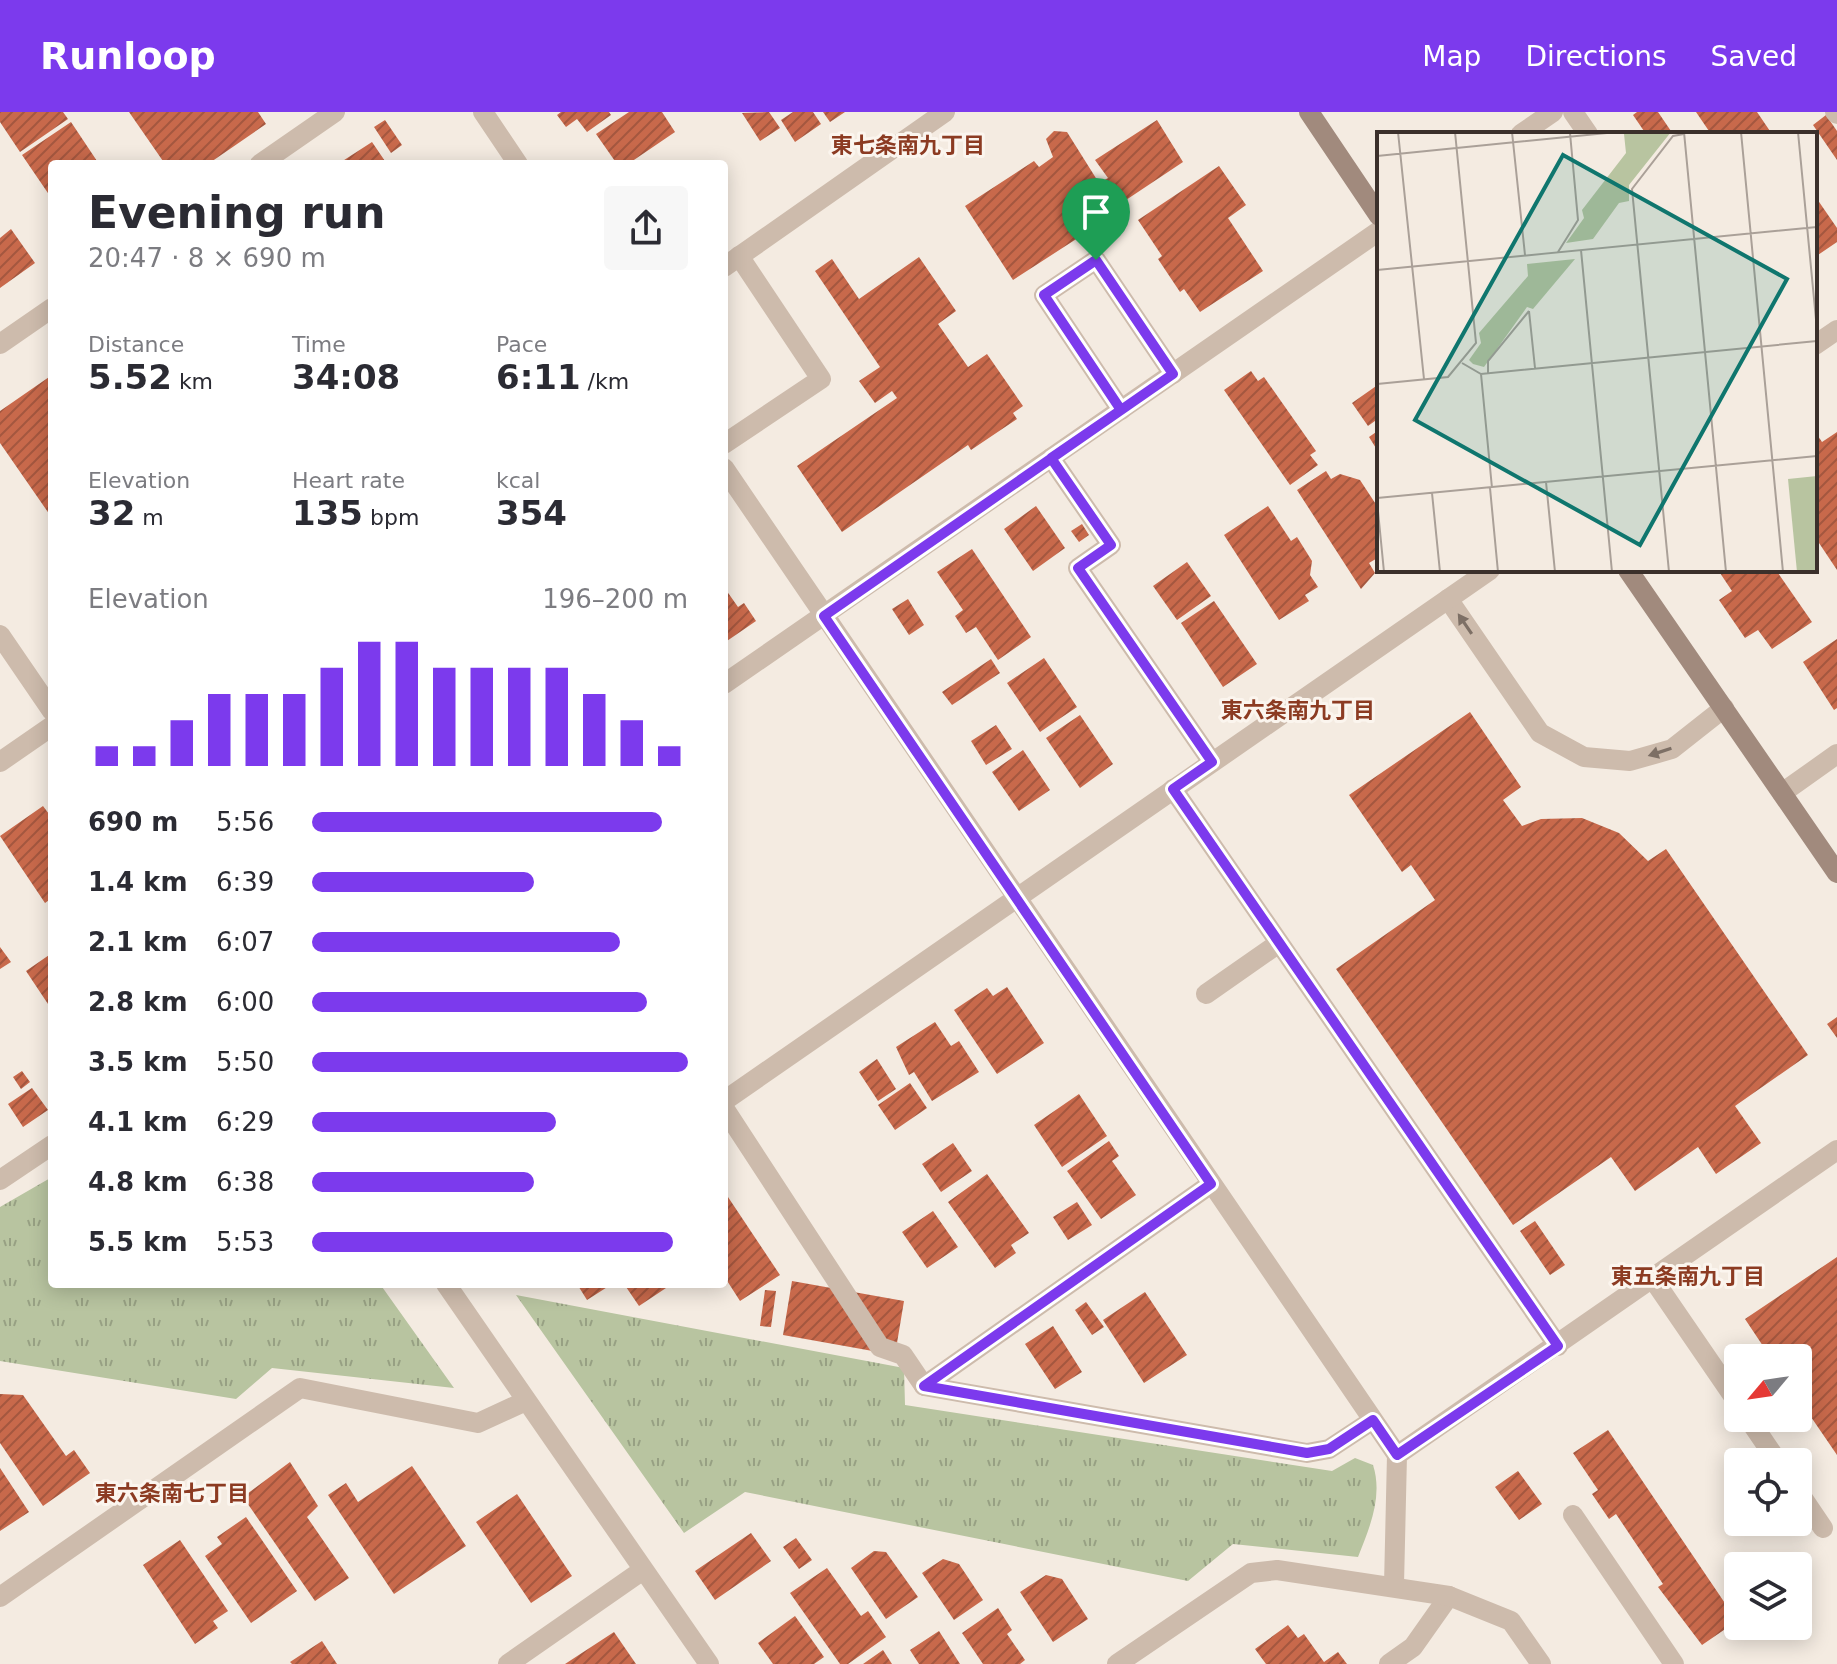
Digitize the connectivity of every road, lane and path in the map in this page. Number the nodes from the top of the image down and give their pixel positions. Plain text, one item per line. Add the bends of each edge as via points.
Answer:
1 (335, 112) edge
2 (483, 112) edge
3 (945, 112) edge
4 (1309, 112) edge
5 (1553, 112) edge
6 (1573, 112) edge
7 (1524, 132) edge
8 (1587, 132) edge
9 (266, 160) edge
10 (515, 160) edge
11 (1377, 213) edge
12 (1377, 232) edge
13 (732, 262) edge
14 (48, 311) edge
15 (1837, 330) edge
16 (0, 344) edge
17 (1817, 344) edge
18 (1173, 374) junction
19 (1121, 410) junction
20 (728, 441) edge
21 (1051, 458) junction
22 (728, 474) edge
23 (1487, 572) edge
24 (1629, 572) edge
25 (1448, 599) junction
26 (824, 616) junction
27 (0, 635) edge
28 (728, 681) edge
29 (48, 705) edge
30 (1724, 708) junction
31 (48, 729) edge
32 (1837, 754) edge
33 (0, 762) edge
34 (1212, 762) junction
35 (1173, 789) junction
36 (1782, 793) junction
37 (1837, 873) edge
38 (1018, 898) junction
39 (1279, 943) junction
40 (1206, 994) dead end
41 (728, 1098) edge
42 (728, 1114) edge
43 (48, 1148) edge
44 (1837, 1150) edge
45 (0, 1180) edge
46 (1211, 1184) junction
47 (1653, 1279) junction
48 (452, 1288) edge
49 (1558, 1346) junction
50 (1724, 1383) edge
51 (924, 1386) junction
52 (526, 1401) junction
53 (1373, 1420) junction
54 (1397, 1455) junction
55 (1812, 1512) edge
56 (1573, 1515) dead end
57 (1823, 1528) dead end
58 (643, 1570) junction
59 (1394, 1585) junction
60 (1449, 1596) junction
61 (0, 1597) edge
62 (508, 1664) edge
63 (709, 1664) edge
64 (1117, 1664) edge
65 (1389, 1664) edge
66 (1541, 1664) edge
67 (1674, 1664) edge

1 - 9 street
2 - 10 street
3 - 13 street
4 - 11 street
5 - 7 street
6 - 8 street
12 - 18 street
13 - 20 street via 821,379
14 - 16 street
15 - 17 street
18 - 19 street
18 - 19 street via 1096,260 1044,295
19 - 21 street
21 - 26 street
21 - 34 street via 1111,545 1078,568
22 - 26 street
23 - 25 street
24 - 30 street
30 -> 25 street via 1672,749 1630,761 1584,757 1540,733
25 - 34 street
26 - 28 street
26 - 38 street
27 - 29 street
30 - 36 street
31 - 33 street
32 - 36 street
34 - 35 street
35 - 38 street
35 - 39 street
36 - 37 street
38 - 41 street
38 - 46 street
39 - 40 street
39 - 49 street
42 - 51 street via 880,1347 903,1355
43 - 45 street
44 - 47 street
46 - 51 street
46 - 53 street
47 - 49 street
47 - 50 street
48 - 52 street
49 - 54 street
51 - 53 street via 1307,1453 1329,1449
52 - 58 street
52 - 61 street via 478,1423 300,1388
53 - 54 street
54 - 59 street
55 - 57 street
56 - 67 street
58 - 62 street
58 - 63 street
59 - 60 street
59 - 64 street via 1277,1570 1251,1573
60 - 65 street via 1413,1647
60 - 66 street via 1511,1621

